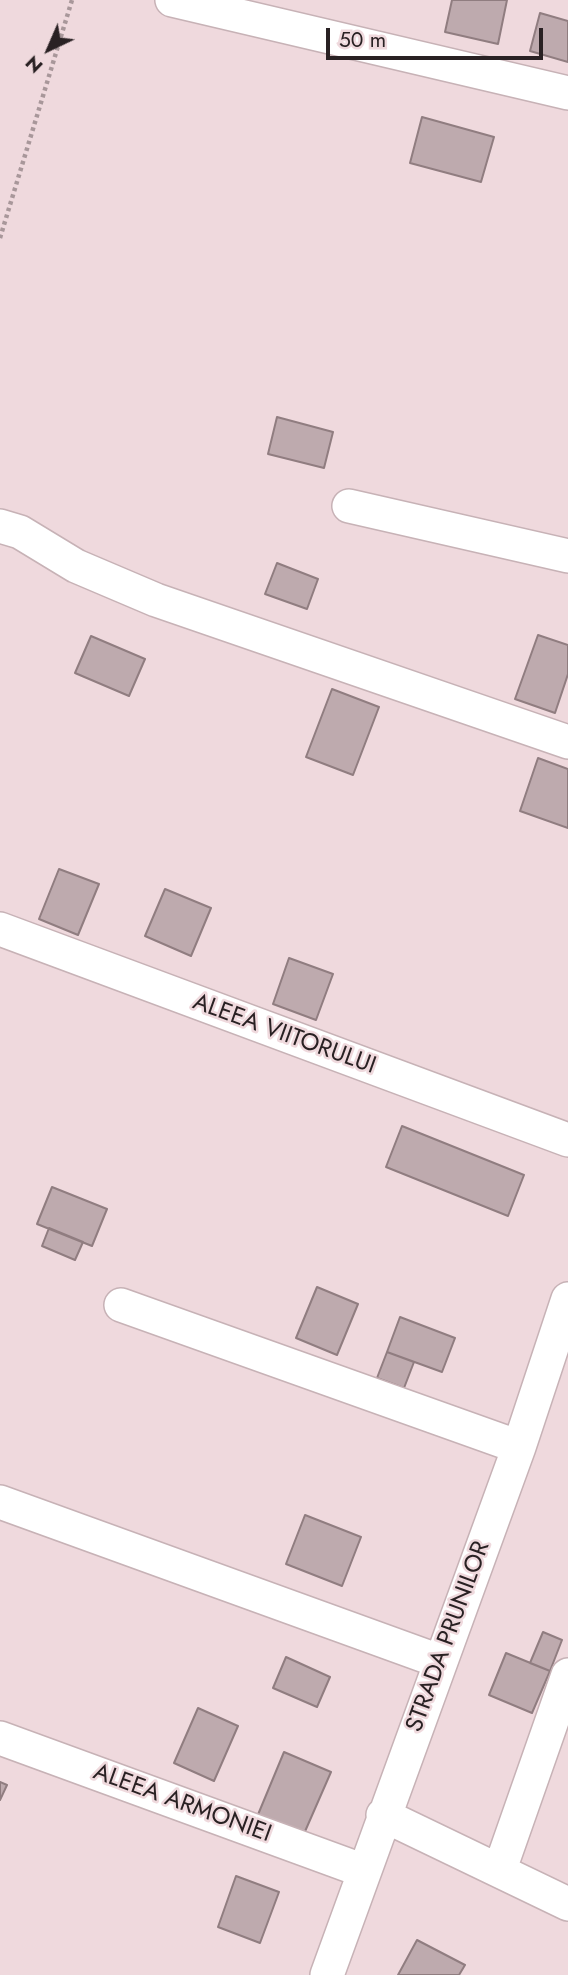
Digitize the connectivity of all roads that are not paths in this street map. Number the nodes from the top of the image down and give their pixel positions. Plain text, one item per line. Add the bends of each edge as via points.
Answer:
1 (172, 0) edge
2 (568, 93) edge
3 (349, 506) dead end
4 (0, 526) edge
5 (568, 556) edge
6 (568, 742) edge
7 (0, 929) edge
8 (568, 1140) edge
9 (568, 1299) edge
10 (121, 1305) dead end
11 (519, 1447) junction
12 (0, 1502) edge
13 (439, 1661) junction
14 (568, 1675) edge
15 (0, 1738) edge
16 (383, 1815) junction
17 (500, 1869) junction
18 (364, 1871) junction
19 (568, 1903) edge
20 (327, 1975) edge

1 - 2 street
3 - 5 street
4 - 6 street via 20,532 76,566 156,600
7 - 8 street, ALEEA VIITORULUI
9 - 11 street, STRADA PRUNILOR
10 - 11 street
11 - 13 street, STRADA PRUNILOR
12 - 13 street
13 - 16 street, STRADA PRUNILOR
14 - 17 street
15 - 18 street, ALEEA ARMONIEI
16 - 17 street
16 - 18 street, STRADA PRUNILOR
17 - 19 street
18 - 20 street, STRADA PRUNILOR

